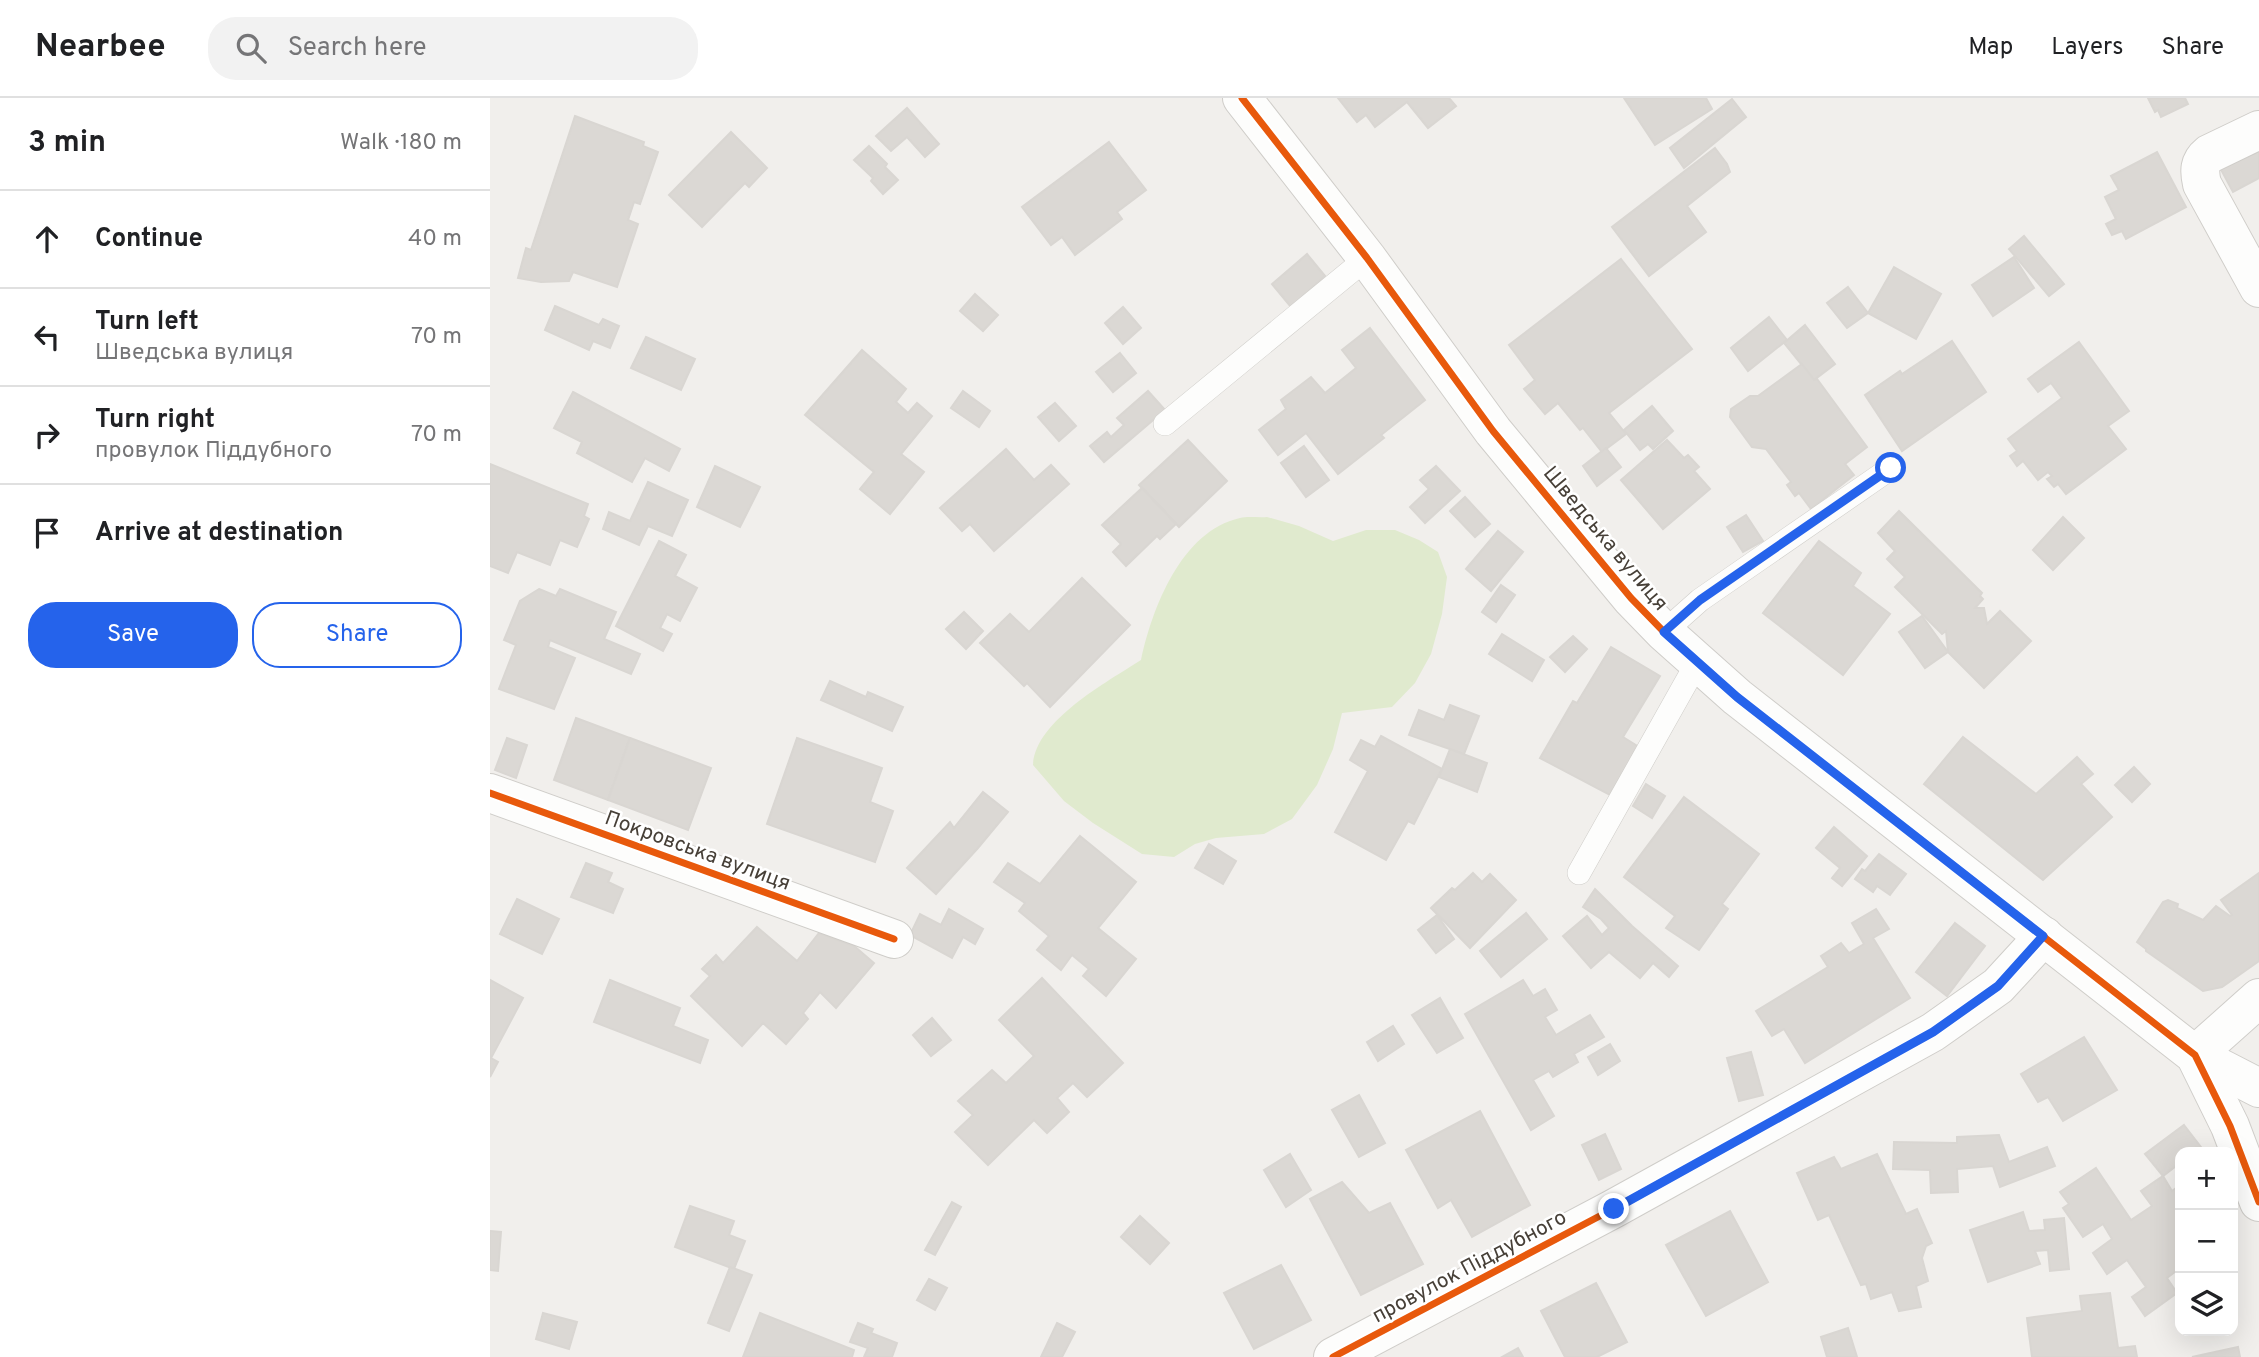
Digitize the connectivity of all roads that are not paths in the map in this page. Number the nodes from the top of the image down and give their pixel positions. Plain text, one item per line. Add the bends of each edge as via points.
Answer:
1 (1242, 98) edge
2 (2259, 130) edge
3 (1367, 258) junction
4 (2259, 288) edge
5 (1165, 424) dead end
6 (1891, 468) dead end
7 (1664, 632) junction
8 (1697, 663) junction
9 (490, 793) edge
10 (1579, 873) dead end
11 (2043, 936) junction
12 (894, 939) dead end
13 (2259, 998) edge
14 (2195, 1055) junction
15 (2259, 1088) edge
16 (2259, 1202) edge
17 (1333, 1357) edge

1 - 3 street, Шведська вулиця
2 - 4 street via 2209,153 2200,175
3 - 5 lane
3 - 7 street, Шведська вулиця via 1493,431
6 - 7 lane via 1700,600
7 - 8 street, Шведська вулиця
8 - 10 lane
8 - 11 street, Шведська вулиця
9 - 12 street, Покровська вулиця
11 - 14 street, Шведська вулиця
11 - 17 street, провулок Піддубного via 1998,986 1933,1032 1614,1209
13 - 14 street
14 - 15 street, Шведська вулиця
14 - 16 street, Шведська вулиця via 2230,1126

